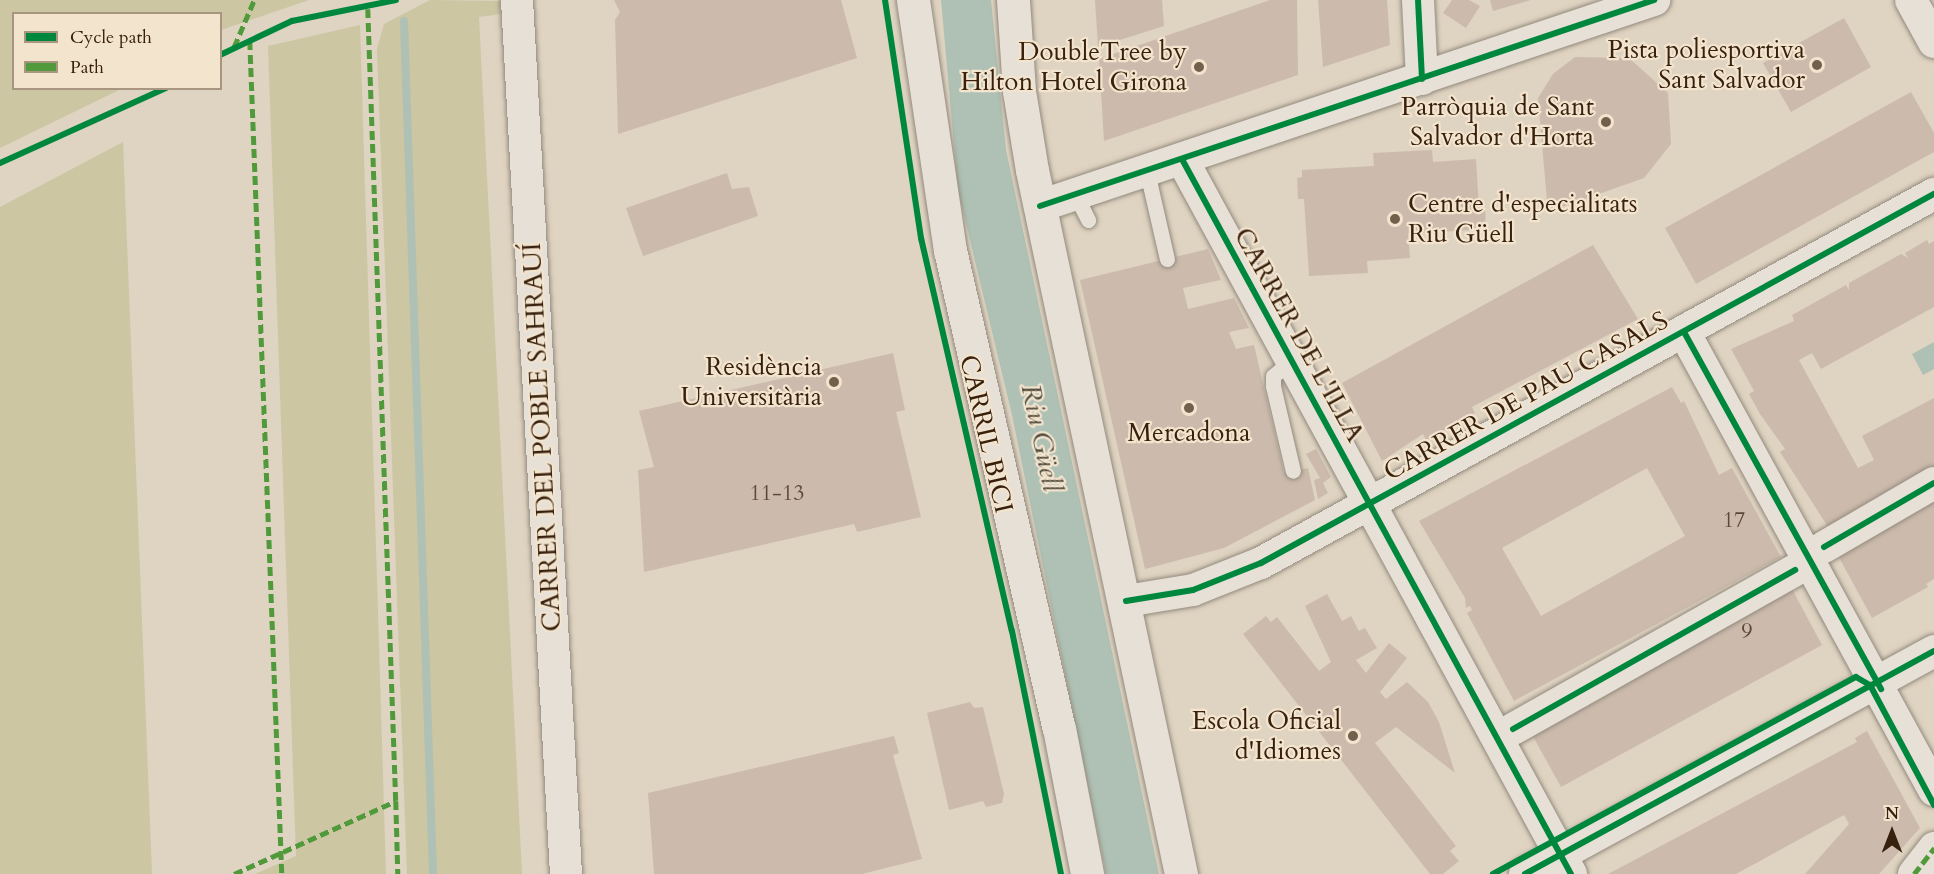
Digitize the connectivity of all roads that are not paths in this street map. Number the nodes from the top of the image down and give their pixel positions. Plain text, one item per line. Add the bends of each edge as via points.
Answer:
1 (517, 0) edge
2 (913, 0) edge
3 (1013, 0) edge
4 (1418, 0) edge
5 (1654, 0) edge
6 (1911, 0) edge
7 (1934, 42) edge
8 (1422, 79) junction
9 (1183, 161) junction
10 (1143, 174) junction
11 (1934, 194) edge
12 (1040, 206) junction
13 (1167, 259) dead end
14 (1684, 332) junction
15 (1291, 361) junction
16 (1293, 471) dead end
17 (1934, 483) edge
18 (1369, 504) junction
19 (1824, 547) dead end
20 (1794, 570) dead end
21 (1126, 602) junction
22 (1934, 651) edge
23 (1877, 682) junction
24 (1513, 729) dead end
25 (1934, 790) edge
26 (1934, 848) edge
27 (1566, 864) edge
28 (566, 874) edge
29 (1087, 874) edge
30 (1181, 874) edge
31 (1525, 874) edge
32 (1914, 874) edge

1 - 28 street, CARRER DEL POBLE SAHRAUÍ
2 - 29 street via 950,250 1063,747
3 - 12 street via 1019,91
4 - 8 street
5 - 8 street
6 - 7 street
8 - 9 street
9 - 10 street
9 - 15 street, CARRER DE L'ILLA
10 - 12 street via 1082,208
10 - 13 lane via 1150,185
11 - 14 street, CARRER DE PAU CASALS
12 - 21 street
14 - 18 street, CARRER DE PAU CASALS
14 - 23 street
15 - 16 lane via 1273,376 1273,386
15 - 18 street, CARRER DE L'ILLA
17 - 19 street
18 - 21 street, CARRER DE PAU CASALS via 1227,579
18 - 27 street, CARRER DE L'ILLA
20 - 24 street
21 - 30 street
22 - 23 street
23 - 25 street
23 - 27 street
26 - 32 street
27 - 31 street

